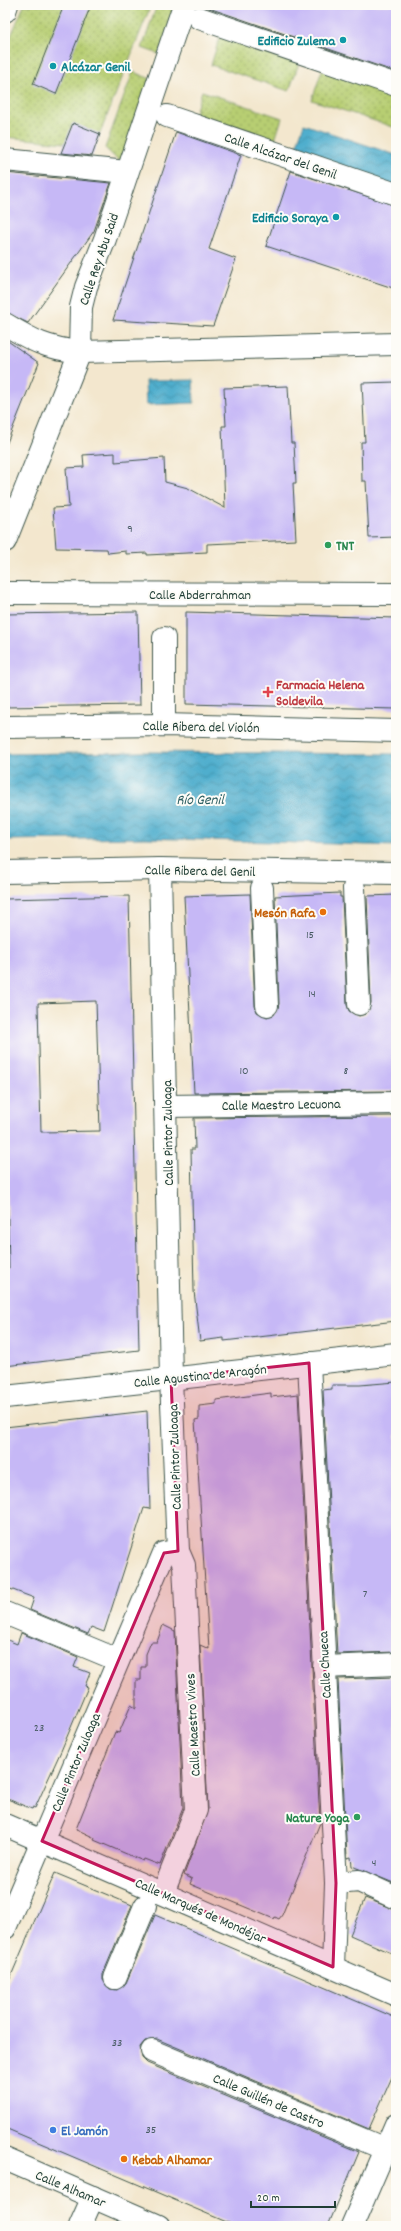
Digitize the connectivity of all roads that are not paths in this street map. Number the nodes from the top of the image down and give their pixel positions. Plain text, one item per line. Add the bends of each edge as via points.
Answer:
1 (7, 5) edge
2 (5, 11) edge
3 (192, 11) edge
4 (396, 85) edge
5 (167, 116) dead end
6 (5, 160) edge
7 (128, 172) junction
8 (396, 194) edge
9 (5, 324) edge
10 (396, 344) edge
11 (80, 352) junction
12 (5, 541) edge
13 (5, 593) edge
14 (396, 594) edge
15 (164, 638) dead end
16 (164, 721) dead end
17 (5, 727) edge
18 (396, 731) edge
19 (160, 869) junction
20 (5, 872) edge
21 (396, 873) edge
22 (262, 888) dead end
23 (354, 888) dead end
24 (359, 1004) dead end
25 (267, 1005) dead end
26 (396, 1103) edge
27 (166, 1106) junction
28 (396, 1354) edge
29 (309, 1363) junction
30 (171, 1378) junction
31 (5, 1397) edge
32 (178, 1551) junction
33 (5, 1613) edge
34 (118, 1660) junction
35 (396, 1664) edge
36 (324, 1666) junction
37 (5, 1825) edge
38 (42, 1841) junction
39 (336, 1883) junction
40 (163, 1893) junction
41 (396, 1898) edge
42 (145, 1906) dead end
43 (5, 1928) edge
44 (333, 1968) junction
45 (115, 1978) dead end
46 (396, 1995) edge
47 (152, 2051) dead end
48 (396, 2124) edge
49 (385, 2149) junction
50 (5, 2159) edge
51 (93, 2197) junction
52 (80, 2226) edge
53 (159, 2226) edge
54 (352, 2226) edge

1 - 2 street
3 - 4 street
3 - 7 street, Calle Rey Abu Said
5 - 8 street, Calle Alcázar del Genil
6 - 7 street
7 - 11 street, Calle Rey Abu Said via 86,287 81,307
9 - 11 street via 34,342 54,349
10 - 11 street
11 - 12 street
13 - 14 street, Calle Abderrahman
15 - 16 street
17 - 18 street, Calle Ribera del Violón via 165,724
19 - 20 street, Calle Ribera del Genil
19 - 21 street, Calle Ribera del Genil
19 - 27 street, Calle Pintor Zuloaga
22 - 25 street, Calle Ribera del Genil
23 - 24 street
26 - 27 street, Calle Maestro Lecuona
27 - 30 street, Calle Pintor Zuloaga
28 - 29 street, Calle Agustina de Aragón
29 - 30 street, Calle Agustina de Aragón
29 - 36 street, Calle Chueca
30 - 31 street, Calle Agustina de Aragón
30 - 32 street, Calle Pintor Zuloaga
32 - 34 street, Calle Pintor Zuloaga via 164,1553
32 - 40 street, Calle Maestro Vives via 184,1565 196,1810
33 - 34 street
34 - 38 street, Calle Pintor Zuloaga
35 - 36 street
36 - 39 street, Calle Chueca
37 - 38 street, Calle Marqués de Mondéjar
38 - 40 street, Calle Marqués de Mondéjar
38 - 43 street, Calle Pintor Zuloaga
39 - 41 street via 359,1881
39 - 44 street, Calle Chueca
40 - 44 street, Calle Marqués de Mondéjar
42 - 45 street
44 - 46 street, Calle Marqués de Mondéjar
47 - 49 street, Calle Guillén de Castro
48 - 49 street
49 - 54 street
50 - 51 street, Calle Alhamar
51 - 52 street
51 - 53 street, Calle Alhamar

